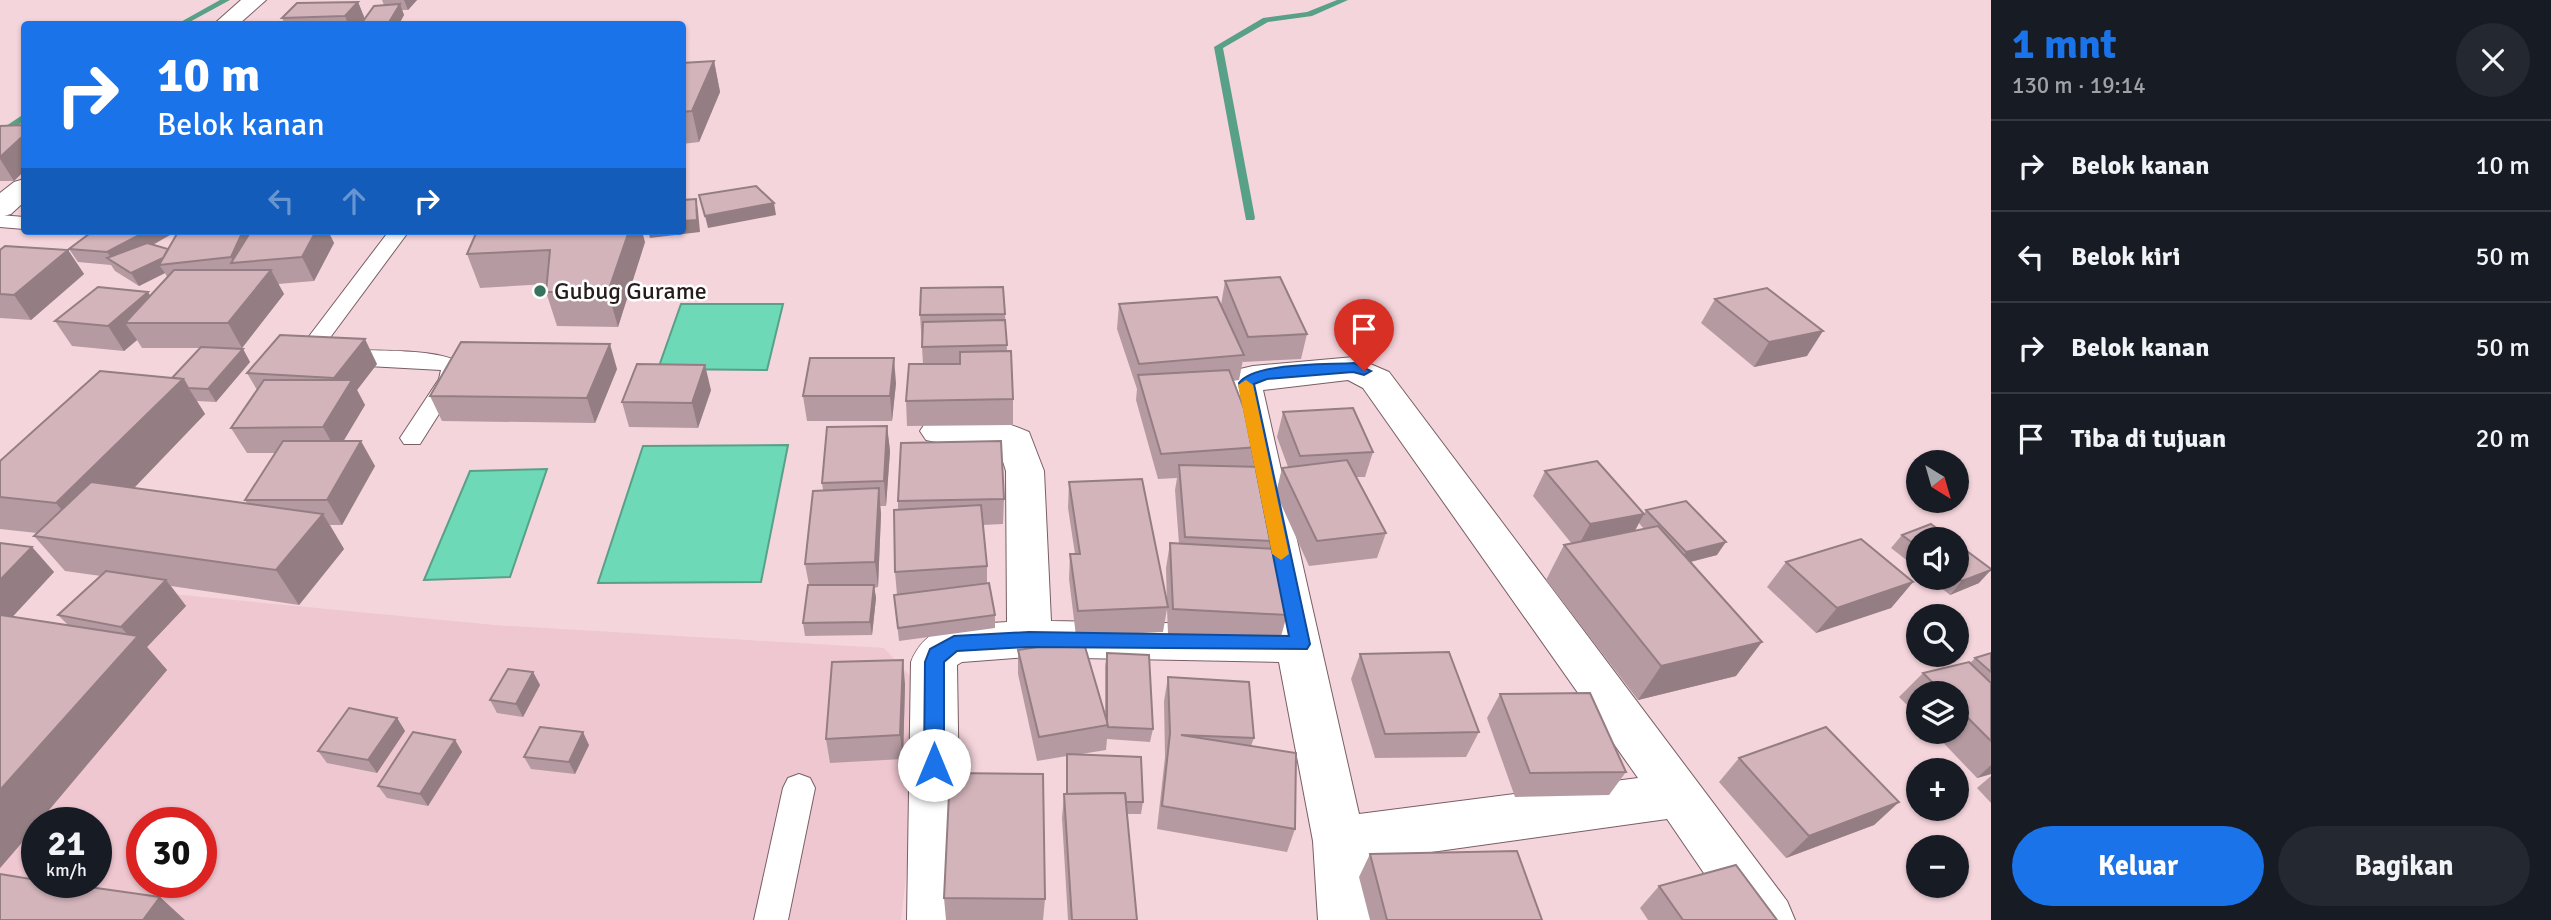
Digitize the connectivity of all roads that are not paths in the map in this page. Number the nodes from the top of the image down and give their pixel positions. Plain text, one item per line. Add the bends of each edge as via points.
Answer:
1 (255, 0) edge
2 (229, 21) edge
3 (21, 190) edge
4 (0, 208) edge
5 (0, 220) edge
6 (21, 223) edge
7 (396, 235) edge
8 (939, 431) dead end
9 (412, 438) dead end
10 (1029, 639) junction
11 (1300, 644) junction
12 (799, 788) dead end
13 (1679, 795) junction
14 (1339, 841) junction
15 (771, 920) edge
16 (934, 920) edge
17 (1345, 920) edge
18 (1769, 920) edge

1 - 2 street
3 - 4 street
5 - 6 lane
7 - 9 lane via 318,339 319,347 331,357 441,362 453,367
8 - 10 street via 988,429 1016,441 1025,471
10 - 11 street
10 - 16 street via 954,644 937,654
11 - 13 street via 1246,383 1267,374 1354,368 1376,380
11 - 14 street
12 - 15 lane
13 - 14 street
13 - 18 street
14 - 17 street

